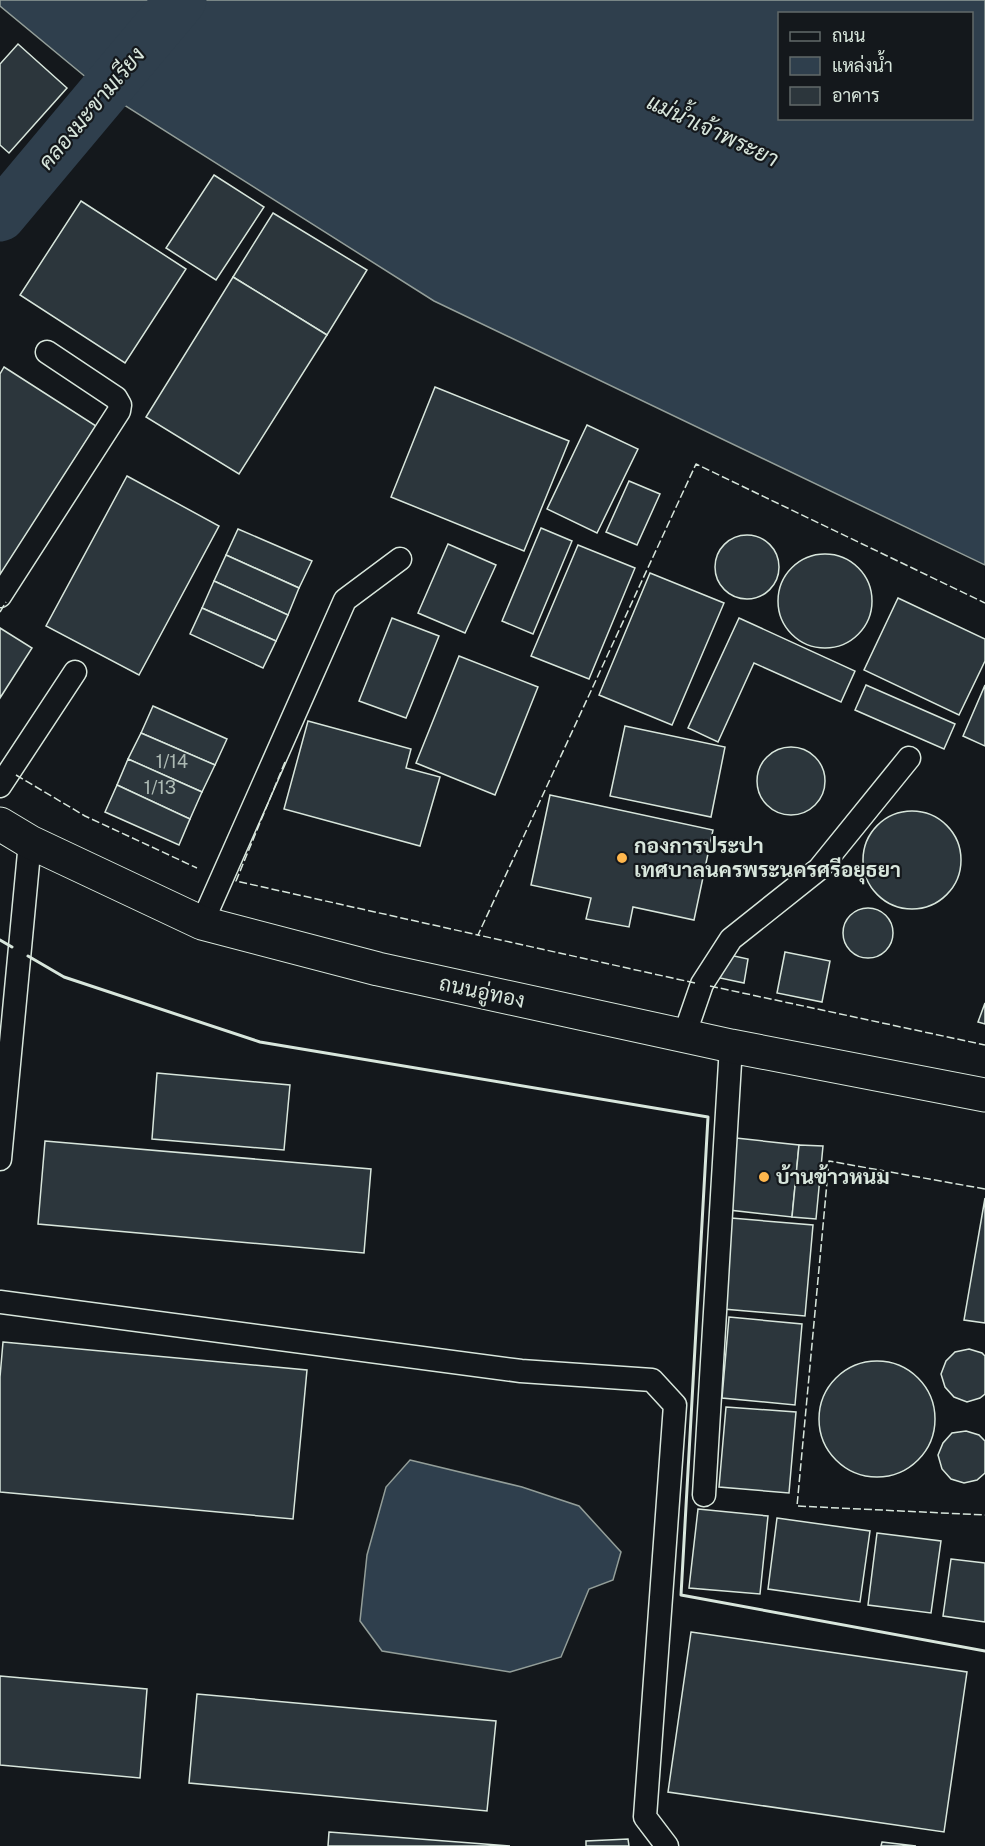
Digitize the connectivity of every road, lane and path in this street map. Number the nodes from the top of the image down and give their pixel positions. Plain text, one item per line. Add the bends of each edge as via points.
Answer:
1 (47, 352) dead end
2 (400, 559) dead end
3 (0, 596) edge
4 (75, 672) dead end
5 (909, 758) dead end
6 (0, 786) edge
7 (0, 824) edge
8 (30, 842) junction
9 (202, 923) junction
10 (684, 1035) junction
11 (731, 1046) junction
12 (985, 1095) edge
13 (0, 1159) edge
14 (0, 1302) edge
15 (704, 1495) dead end
16 (667, 1846) edge

1 - 3 lane via 116,398 120,405
2 - 9 lane via 345,600
4 - 6 lane
5 - 10 lane via 819,869 731,939 702,984
7 - 8 main road, ถนนอู่ทอง
8 - 9 main road, ถนนอู่ทอง
8 - 13 lane
9 - 10 main road, ถนนอู่ทอง via 378,969
10 - 11 main road, ถนนอู่ทอง
11 - 12 main road, ถนนอู่ทอง
11 - 15 lane
14 - 16 lane via 521,1371 652,1380 675,1405 645,1817

